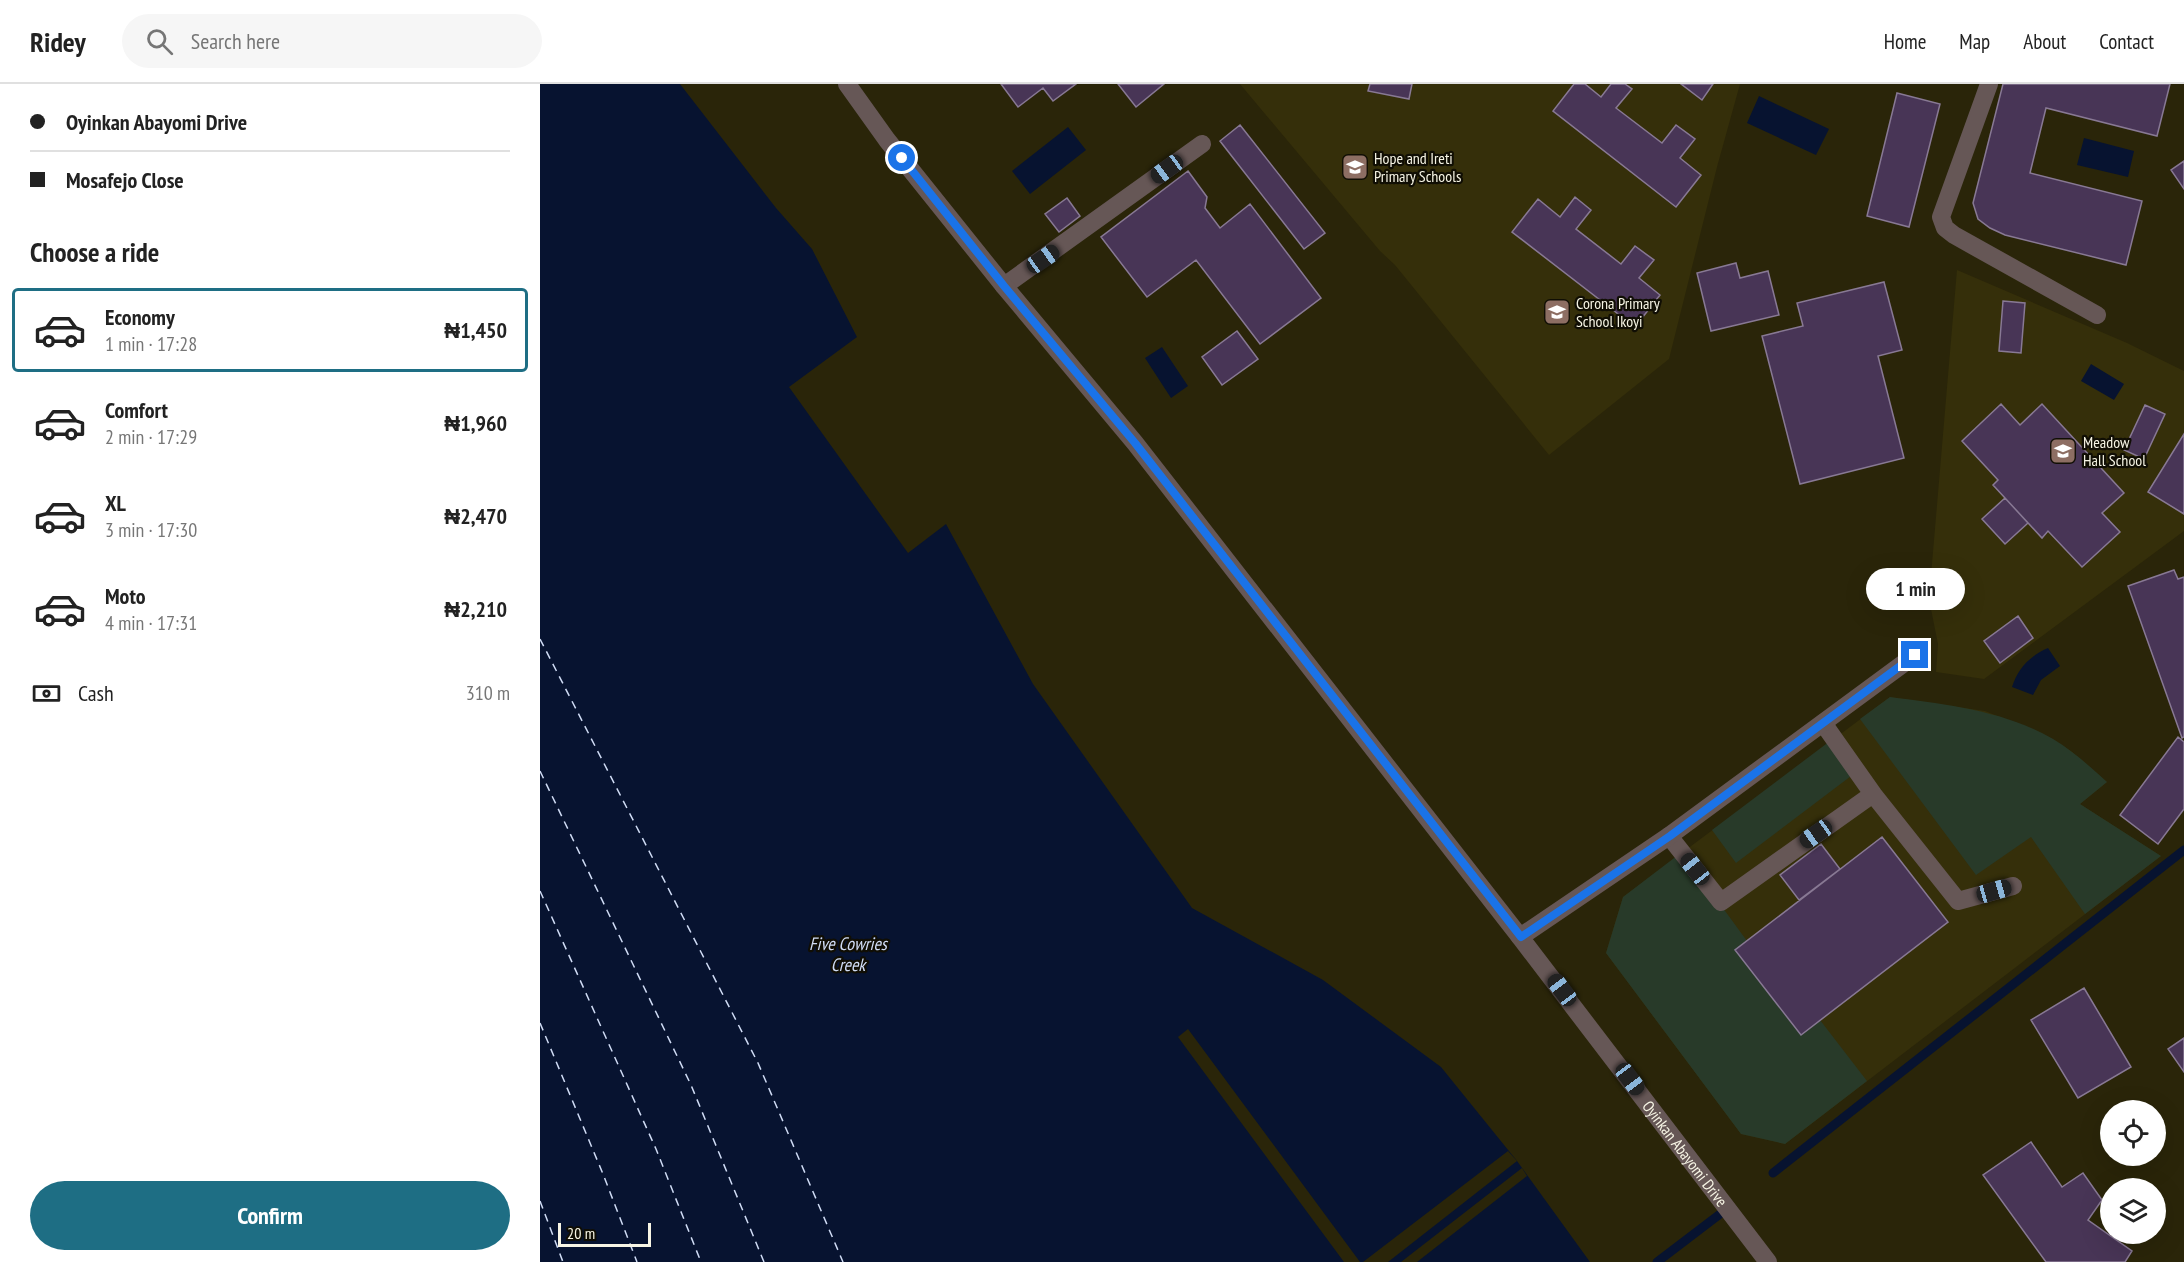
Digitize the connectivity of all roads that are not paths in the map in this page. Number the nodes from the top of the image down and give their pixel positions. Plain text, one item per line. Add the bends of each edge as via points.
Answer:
1 (847, 84) edge
2 (1989, 84) edge
3 (1202, 144) dead end
4 (1004, 286) junction
5 (2097, 315) dead end
6 (1915, 655) dead end
7 (1823, 723) junction
8 (1873, 794) junction
9 (1670, 836) junction
10 (2013, 886) dead end
11 (1521, 937) junction
12 (1768, 1262) edge

1 - 4 street, Oyinkan Abayomi Drive
2 - 5 street via 1941,217 1945,228
3 - 4 street
4 - 11 street, Oyinkan Abayomi Drive via 1135,443
6 - 7 street
7 - 8 street
7 - 9 street
8 - 9 street via 1720,902
8 - 10 street via 1958,901
9 - 11 street
11 - 12 street, Oyinkan Abayomi Drive

